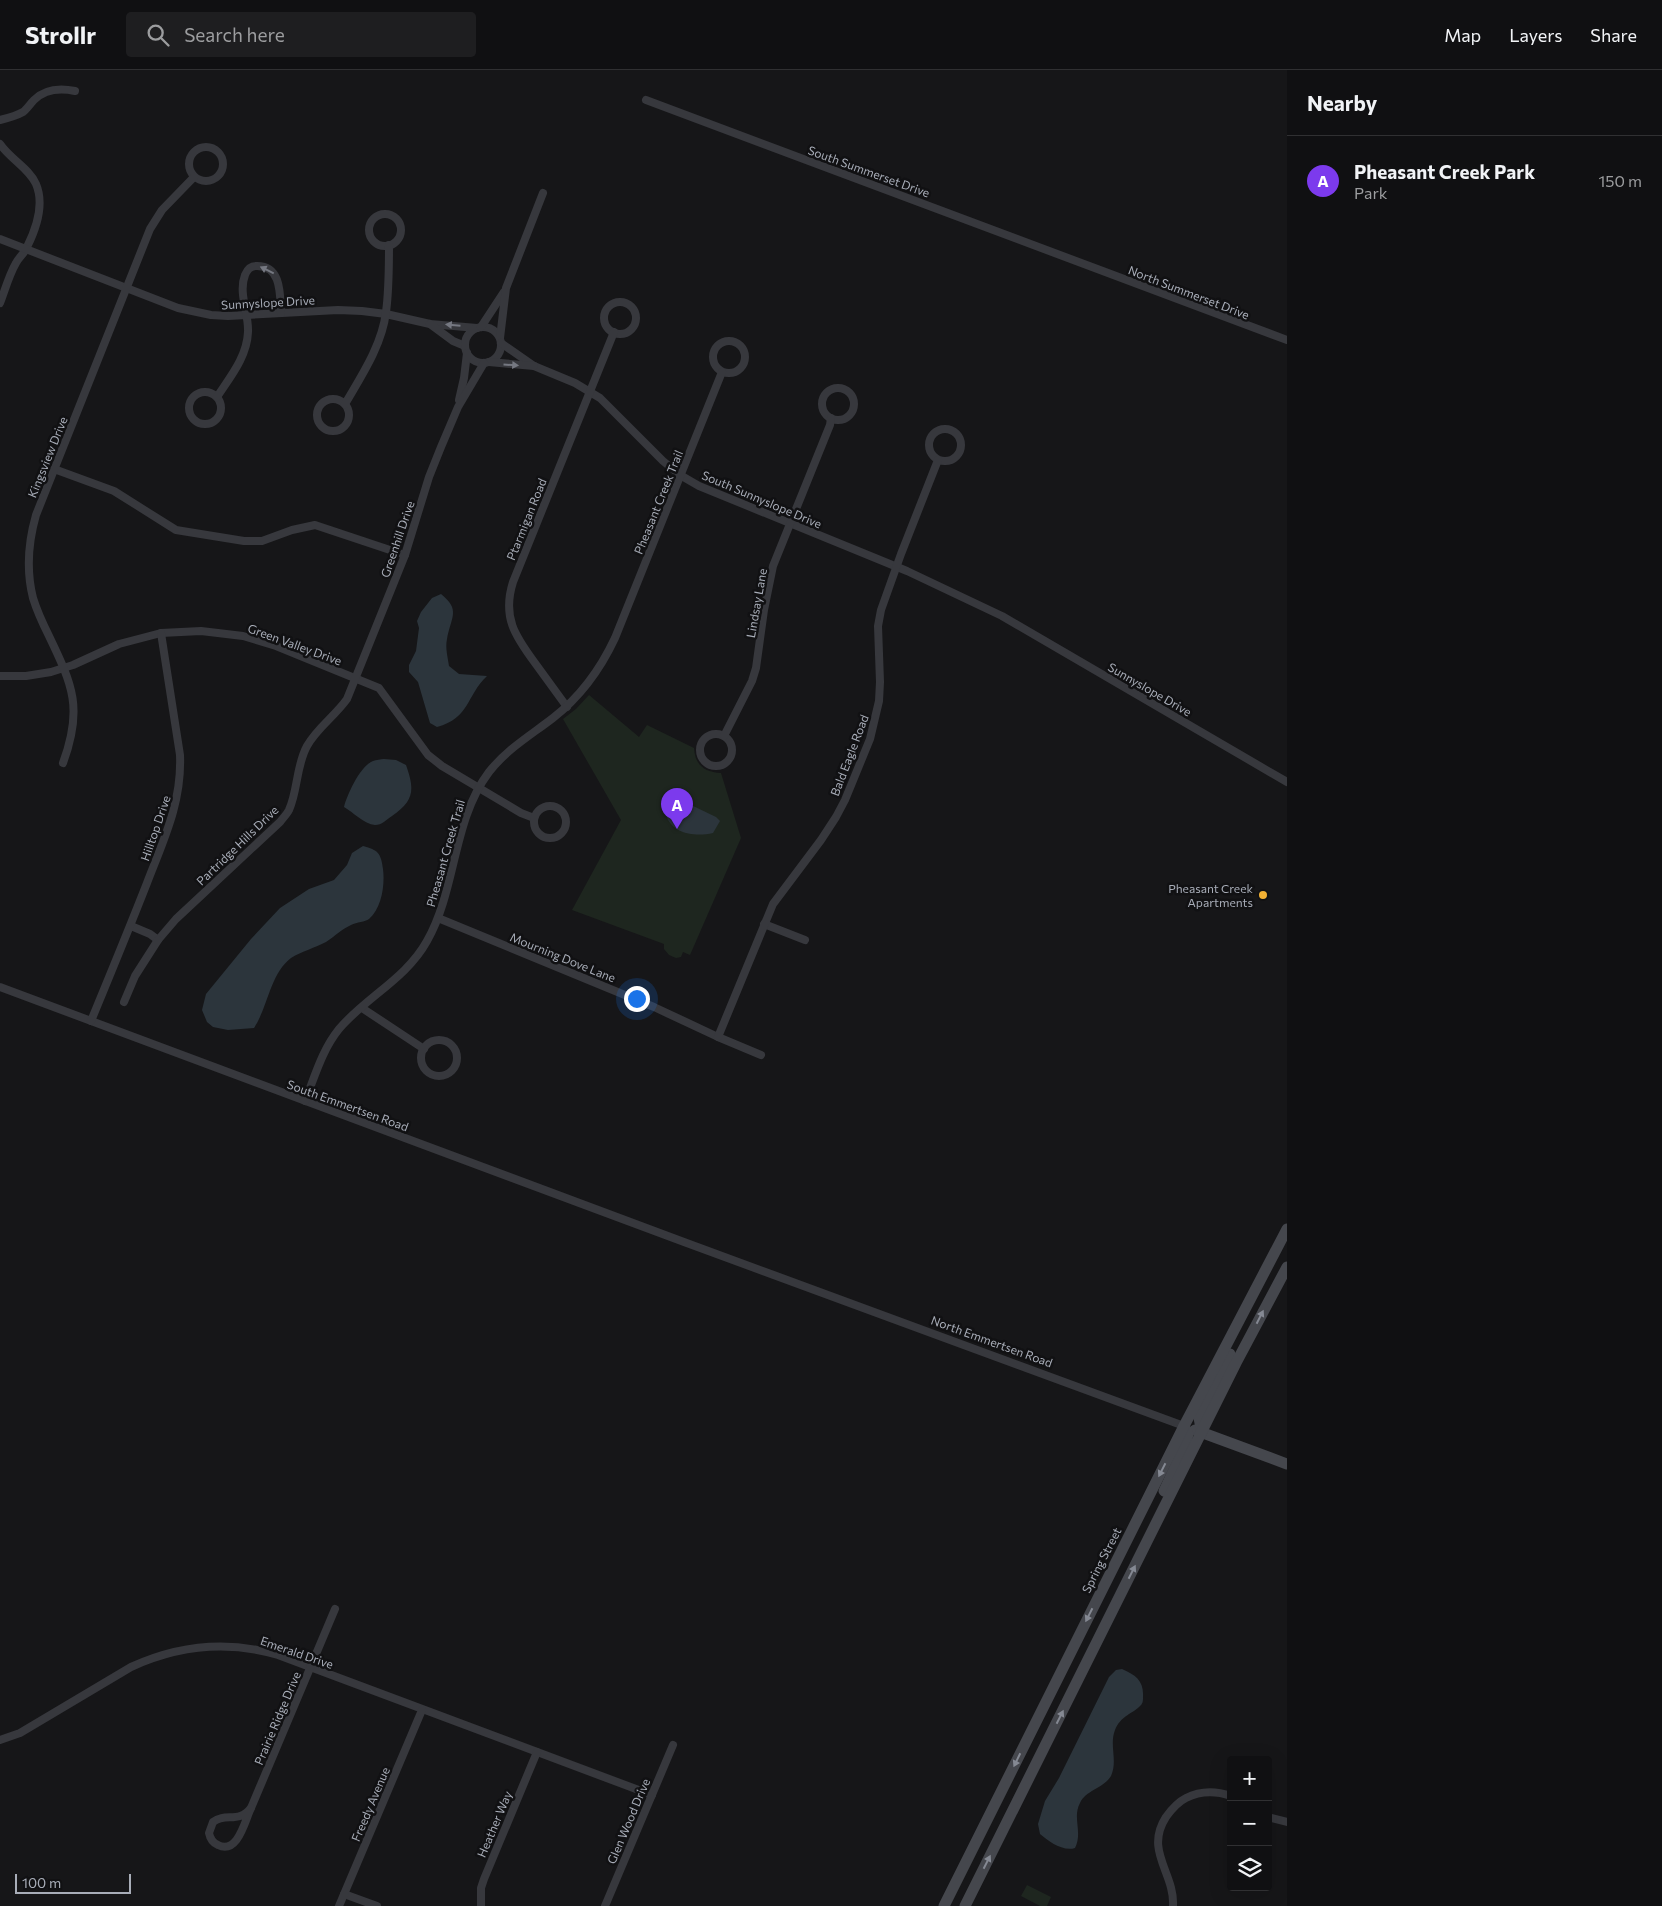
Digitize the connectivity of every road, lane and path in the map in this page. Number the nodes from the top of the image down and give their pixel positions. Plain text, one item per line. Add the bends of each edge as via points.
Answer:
1 (75, 91) dead end
2 (646, 100) dead end
3 (0, 120) edge
4 (0, 144) edge
5 (194, 177) junction
6 (543, 193) dead end
7 (0, 239) edge
8 (389, 245) junction
9 (27, 249) junction
10 (1083, 264) joint
11 (126, 288) junction
12 (506, 288) junction
13 (0, 303) edge
14 (281, 313) junction
15 (386, 314) junction
16 (247, 315) junction
17 (430, 324) junction
18 (479, 328) junction
19 (614, 332) junction
20 (500, 340) junction
21 (1287, 340) edge
22 (466, 349) junction
23 (487, 363) junction
24 (534, 366) junction
25 (722, 372) junction
26 (590, 390) junction
27 (217, 397) junction
28 (345, 404) junction
29 (458, 407) junction
30 (831, 418) junction
31 (938, 460) junction
32 (54, 469) junction
33 (680, 475) junction
34 (789, 523) junction
35 (405, 555) junction
36 (896, 566) junction
37 (1002, 616) joint
38 (161, 633) junction
39 (64, 668) junction
40 (0, 676) edge
41 (355, 678) junction
42 (567, 707) junction
43 (724, 736) junction
44 (63, 763) dead end
45 (1287, 782) edge
46 (478, 787) junction
47 (534, 818) junction
48 (438, 918) junction
49 (764, 924) junction
50 (130, 926) junction
51 (158, 940) junction
52 (805, 940) dead end
53 (0, 987) edge
54 (124, 1002) dead end
55 (362, 1008) junction
56 (91, 1021) junction
57 (718, 1037) junction
58 (424, 1049) junction
59 (761, 1055) dead end
60 (305, 1101) junction
61 (1287, 1229) edge
62 (688, 1244) joint
63 (1287, 1267) edge
64 (1229, 1340) junction
65 (1244, 1347) junction
66 (1184, 1426) junction
67 (1202, 1433) junction
68 (1287, 1464) edge
69 (1138, 1517) junction
70 (1156, 1525) junction
71 (335, 1609) dead end
72 (310, 1668) junction
73 (1050, 1692) junction
74 (1068, 1701) junction
75 (422, 1710) junction
76 (0, 1740) edge
77 (673, 1745) dead end
78 (537, 1752) junction
79 (652, 1795) junction
80 (1227, 1795) edge
81 (251, 1808) junction
82 (1272, 1818) edge
83 (1287, 1822) edge
84 (344, 1894) junction
85 (339, 1906) edge
86 (377, 1906) edge
87 (481, 1906) edge
88 (605, 1906) edge
89 (944, 1906) edge
90 (965, 1906) edge
91 (1173, 1906) edge

1 - 3 street via 49,90 16,116
2 - 10 street, South Summerset Drive
4 - 9 street via 30,175 39,194 39,214
5 - 5 street via 204,182 218,176 223,166 217,151 206,147 195,151 188,161
5 - 11 street, Kingsview Drive via 162,210 150,229
6 - 12 street
7 - 9 street, Sunnyslope Drive
8 - 8 street via 400,236 400,226 390,215 380,215 372,222 371,237 378,244
8 - 15 street
9 - 11 street, Sunnyslope Drive
9 - 13 street via 16,262
10 - 21 street, North Summerset Drive
11 - 16 street, Sunnyslope Drive via 193,313
11 - 32 street, Kingsview Drive
12 - 18 street
12 - 20 street
14 - 15 street, Sunnyslope Drive via 338,310
14 - 16 street, Sunnyslope Drive
14 -> 16 street via 276,275 254,266 244,277
15 - 17 street, Sunnyslope Drive
15 - 28 street via 367,366
16 - 27 street via 246,349
18 -> 17 street, Sunnyslope Drive
17 - 22 street, Sunnyslope Drive
18 - 20 street via 490,328
18 - 22 street via 469,334
19 - 19 street via 629,331 635,323 635,313 624,302 614,303 604,315 606,326
19 - 26 street, Ptarmigan Road
20 - 23 street via 500,353
20 - 24 street, South Sunnyslope Drive
22 - 23 street via 474,361
22 - 29 street, Greenhill Drive
23 -> 24 street, South Sunnyslope Drive
23 - 29 street, Greenhill Drive
24 - 26 street, South Sunnyslope Drive
25 - 25 street via 732,373 741,368 744,353 738,344 723,343 715,350 715,364
25 - 33 street, Pheasant Creek Trail
26 - 33 street, South Sunnyslope Drive
26 - 42 street, Ptarmigan Road via 509,599 510,618 516,635
27 - 27 street via 207,392 197,394 190,403 194,418 202,423 216,419 221,411
28 - 28 street via 335,399 325,401 318,410 322,425 335,430 344,426 349,418
29 - 35 street, Greenhill Drive via 429,477
30 - 30 street via 846,417 852,409 852,399 842,388 832,389 822,400 824,410
30 - 34 street, Lindsay Lane
31 - 31 street via 948,461 960,451 960,441 954,432 939,431 931,438 931,452
31 - 36 street, Bald Eagle Road
32 - 35 street via 114,491 176,530 244,542 262,541 315,525
32 - 39 street, Kingsview Drive via 31,532 28,568 39,615
33 - 34 street, South Sunnyslope Drive
33 - 42 street, Pheasant Creek Trail via 608,652 587,685
34 - 36 street, South Sunnyslope Drive
34 - 43 street, Lindsay Lane via 769,584 754,674
35 - 41 street, Greenhill Drive
36 - 37 street, South Sunnyslope Drive
36 - 49 street, Bald Eagle Road via 879,623 879,701 870,739 836,817 773,904
37 - 45 street, Sunnyslope Drive
38 - 39 street, Green Valley Drive via 120,644
38 - 41 street, Green Valley Drive via 201,631 243,636
38 - 50 street, Hilltop Drive via 180,754 180,787 172,818
39 - 40 street, Green Valley Drive via 35,675
39 - 44 street, Kingsview Drive via 73,694 74,716 71,740
41 - 46 street, Green Valley Drive via 379,688 428,755
41 - 51 street, Partridge Hills Drive via 347,699 316,731 306,747 289,809 280,822 176,919
42 - 46 street, Pheasant Creek Trail via 512,748
43 - 43 street via 709,736 702,743 700,753 709,764 720,766 731,755 731,745
46 - 47 street, Green Valley Drive
46 - 48 street, Pheasant Creek Trail via 464,824
47 - 47 street via 538,833 548,837 558,835 565,826 564,816 554,806 540,809
48 - 55 street, Pheasant Creek Trail via 414,960
48 - 57 street, Mourning Dove Lane via 654,1006
49 - 52 street
49 - 57 street, Bald Eagle Road
50 - 51 street
50 - 56 street, Hilltop Drive
51 - 54 street, Partridge Hills Drive via 135,976
53 - 56 street, South Emmertsen Road
55 - 58 street
55 - 60 street, Pheasant Creek Trail via 331,1042
56 - 60 street, South Emmertsen Road
57 - 59 street, Mourning Dove Lane
58 - 58 street via 423,1066 431,1074 447,1074 455,1065 454,1048 444,1041 433,1042
60 - 62 street, South Emmertsen Road
61 - 64 main road, Spring Street
62 - 66 street, North Emmertsen Road
65 -> 63 main road
64 - 65 main road
64 - 66 main road, Spring Street
64 - 67 main road via 1231,1352 1199,1418
65 - 67 main road
66 - 67 main road, North Emmertsen Road
66 -> 69 main road, Spring Street
66 - 70 main road via 1188,1434 1186,1444 1158,1503
67 - 68 main road, North Emmertsen Road
67 - 70 main road
69 - 70 main road
69 -> 73 main road, Spring Street
74 -> 70 main road
71 - 72 street, Prairie Ridge Drive
72 - 75 street, Emerald Drive
72 - 76 street, Emerald Drive via 238,1646 184,1649 131,1667 20,1733
72 - 81 street, Prairie Ridge Drive
73 - 74 main road
73 -> 89 main road, Spring Street
90 -> 74 main road
75 - 78 street, Emerald Drive
75 - 84 street, Freedy Avenue
77 - 79 street, Glen Wood Drive
78 - 79 street, Emerald Drive
78 - 87 street, Heather Way via 484,1879
79 - 88 street, Glen Wood Drive
80 - 91 street via 1198,1793 1183,1800 1169,1812 1160,1829 1158,1854 1170,1886
81 - 81 street, Prairie Ridge Drive via 239,1817 213,1822 209,1833 213,1842 221,1847 235,1842
82 - 83 street
84 - 85 street, Freedy Avenue
84 - 86 street

